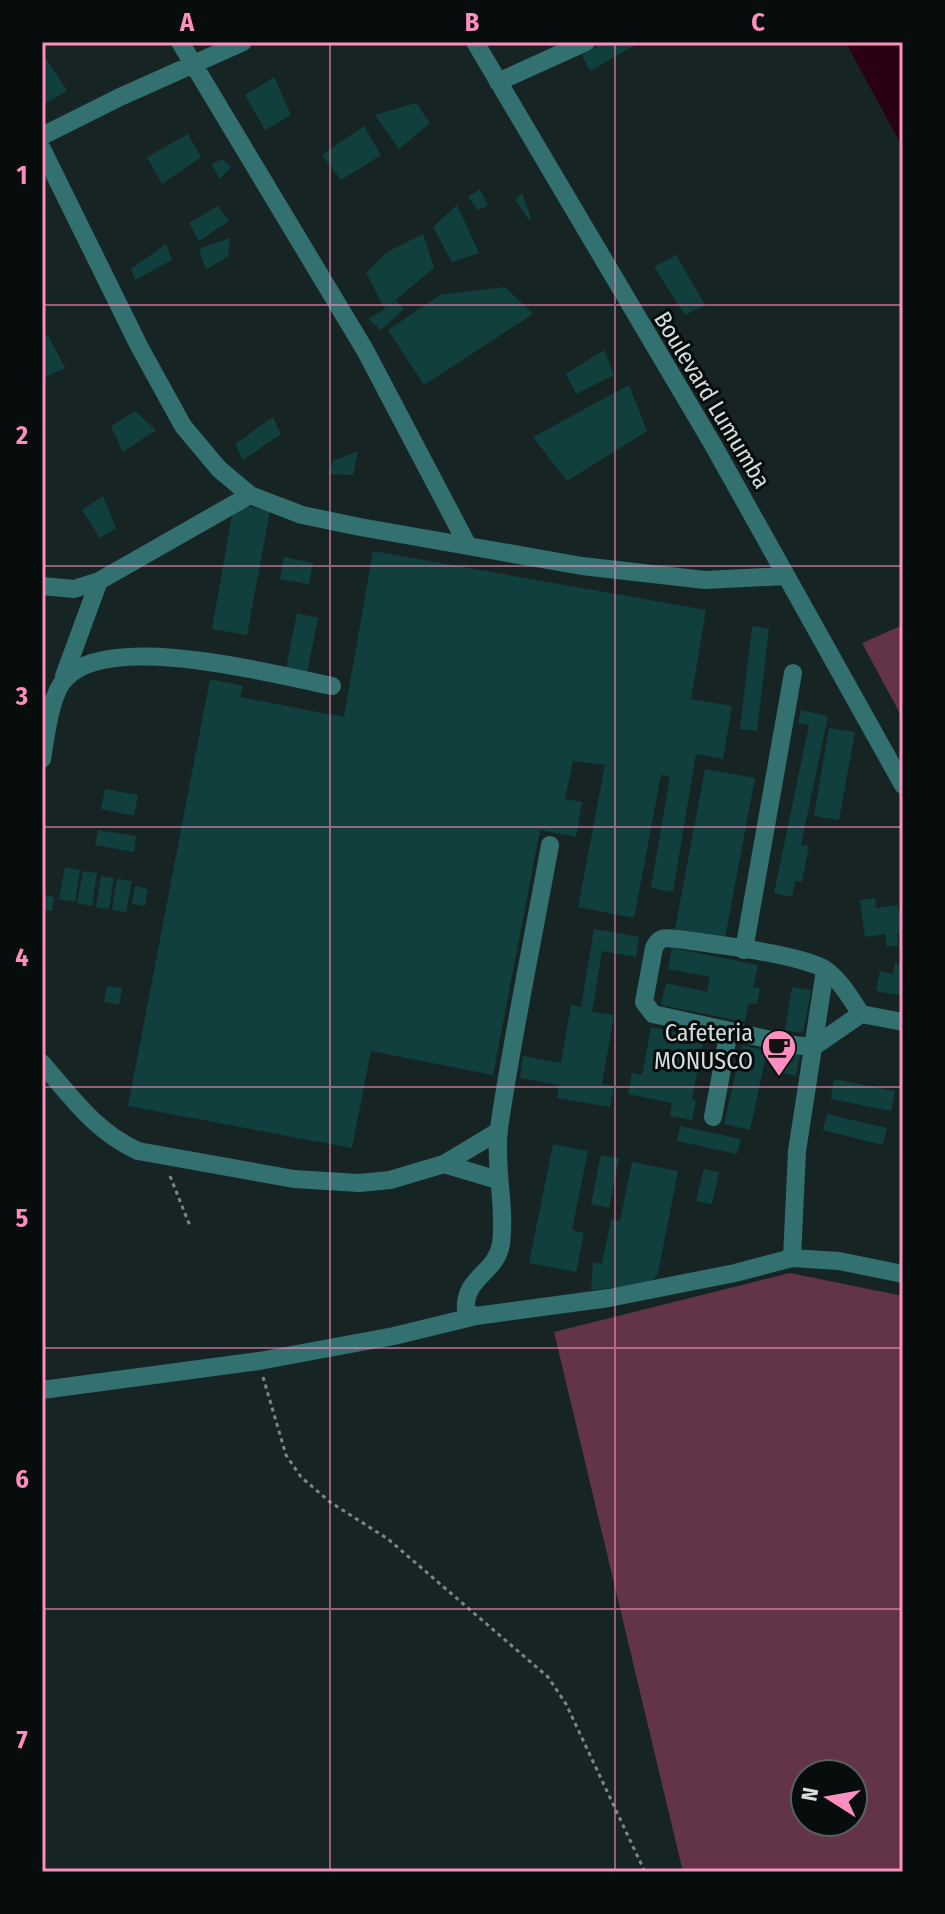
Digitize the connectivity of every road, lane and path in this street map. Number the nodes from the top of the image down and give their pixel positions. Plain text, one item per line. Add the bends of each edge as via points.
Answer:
1 (180, 42) edge
2 (243, 42) edge
3 (475, 42) edge
4 (586, 42) edge
5 (195, 64) junction
6 (498, 82) junction
7 (42, 136) edge
8 (42, 149) edge
9 (250, 495) junction
10 (468, 546) junction
11 (786, 576) junction
12 (99, 581) junction
13 (42, 586) edge
14 (793, 673) dead end
15 (63, 680) junction
16 (332, 686) dead end
17 (42, 759) edge
18 (903, 785) edge
19 (550, 845) dead end
20 (744, 950) junction
21 (825, 970) junction
22 (861, 1014) junction
23 (903, 1022) edge
24 (729, 1031) junction
25 (813, 1047) junction
26 (42, 1063) edge
27 (713, 1117) dead end
28 (499, 1131) junction
29 (165, 1157) junction
30 (444, 1164) junction
31 (498, 1180) junction
32 (190, 1226) dead end
33 (792, 1258) junction
34 (903, 1274) edge
35 (476, 1316) junction
36 (259, 1361) junction
37 (42, 1390) edge
38 (645, 1872) edge

1 - 5 street
2 - 5 street
3 - 6 street, Boulevard Lumumba
4 - 6 street
5 - 7 street
5 - 10 street via 365,350
6 - 11 street, Boulevard Lumumba
8 - 9 street via 183,426 219,469
9 - 10 street via 302,515
9 - 12 street
10 - 11 street via 705,580
11 - 18 street, Boulevard Lumumba
12 - 13 street via 74,589
12 - 15 street
14 - 20 street
15 - 16 street via 81,664 121,656 218,662
15 - 17 street via 50,713
19 - 28 street
20 - 21 street
20 - 24 street via 657,940 644,1002 653,1014
21 - 22 street
21 - 25 street
22 - 23 street
22 - 25 street
24 - 25 street
24 - 27 street
25 - 33 street via 797,1151
26 - 29 street via 114,1140
28 - 30 street
28 - 31 street
29 - 30 street via 294,1179 359,1183
29 - 32 path
30 - 31 street
31 - 35 street via 503,1231 499,1252 465,1297 466,1311
33 - 34 street
33 - 35 street via 609,1298
35 - 36 street
36 - 37 street
36 - 38 path via 286,1455 301,1477 388,1539 548,1677 566,1704

